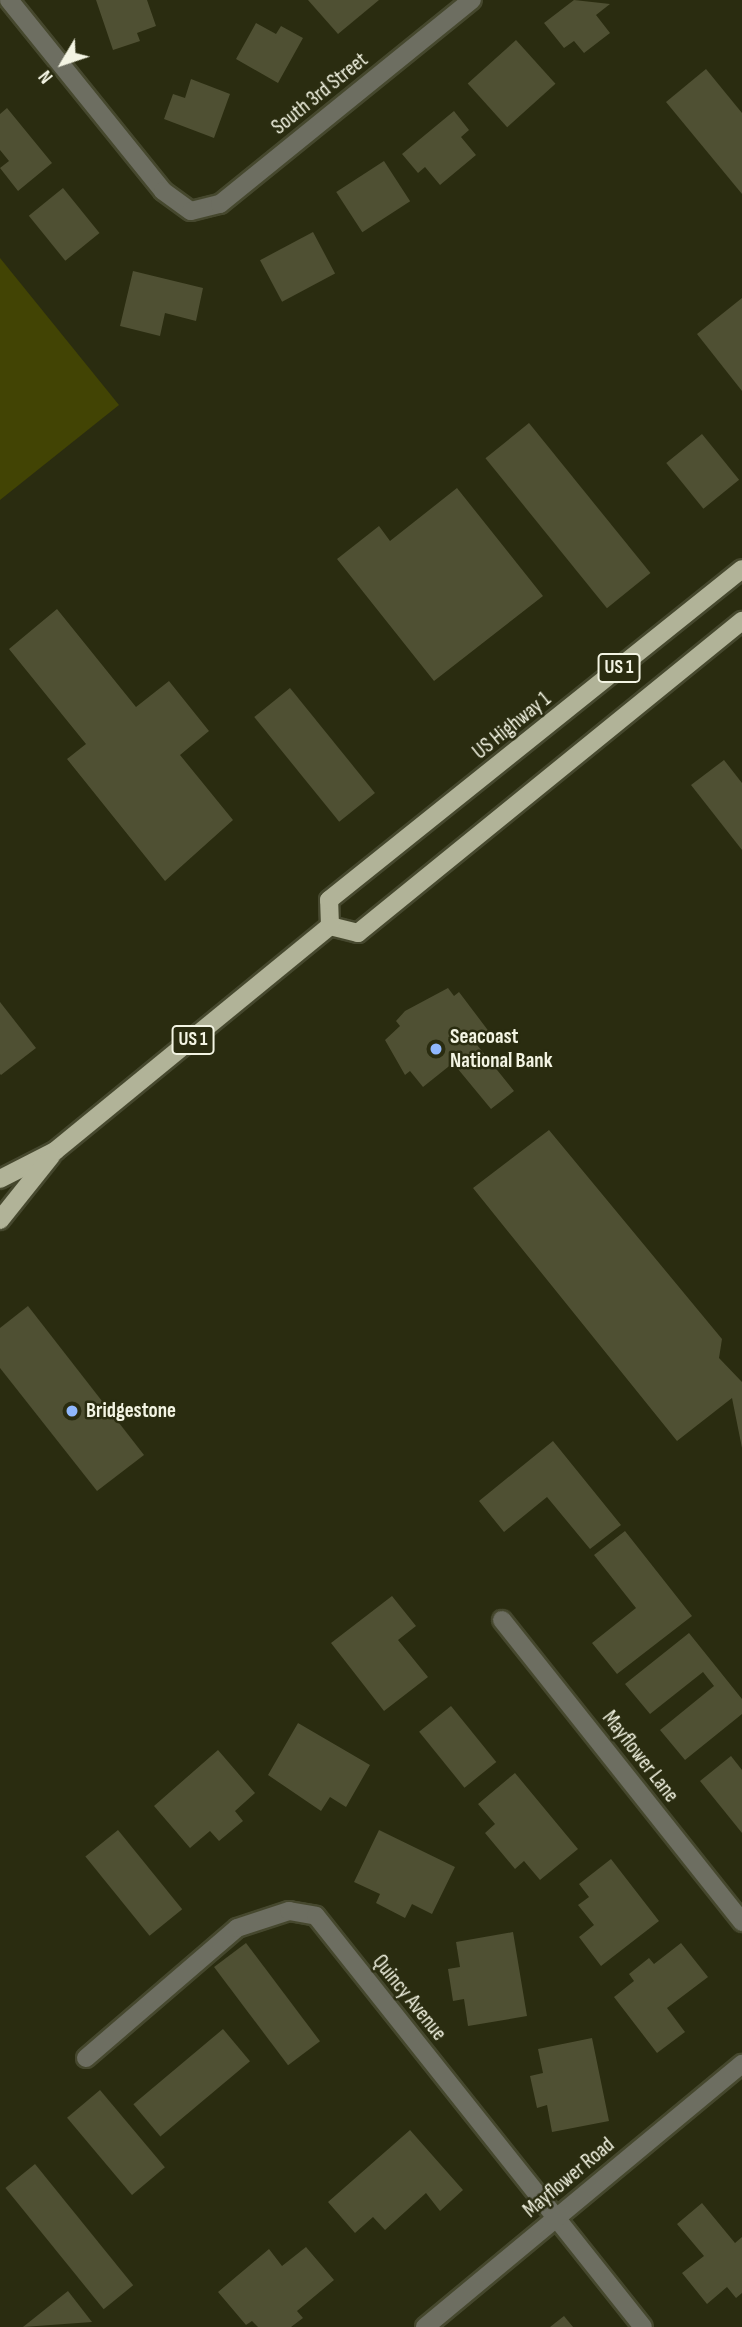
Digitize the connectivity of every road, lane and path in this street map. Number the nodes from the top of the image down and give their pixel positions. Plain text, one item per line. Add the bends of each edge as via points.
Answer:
1 (9, 0) edge
2 (472, 0) edge
3 (742, 569) edge
4 (742, 621) edge
5 (330, 926) junction
6 (55, 1151) junction
7 (0, 1180) edge
8 (0, 1220) edge
9 (502, 1620) dead end
10 (742, 1922) edge
11 (86, 2058) dead end
12 (742, 2064) edge
13 (556, 2218) junction
14 (425, 2327) edge
15 (643, 2327) edge

1 - 2 street, South 3rd Street via 163,191 191,211 220,204
3 - 5 main road, US Highway 1 / US 1 via 329,900
4 - 5 main road, US 1 via 358,933
5 - 6 main road, US 1
6 - 7 main road, US 1
6 - 8 main road, US 1
9 - 10 street, Mayflower Lane
11 - 13 street, Quincy Avenue via 237,1928 289,1911 316,1916
12 - 13 street, Mayflower Road
13 - 14 street, Mayflower Road
13 - 15 street, Quincy Avenue

